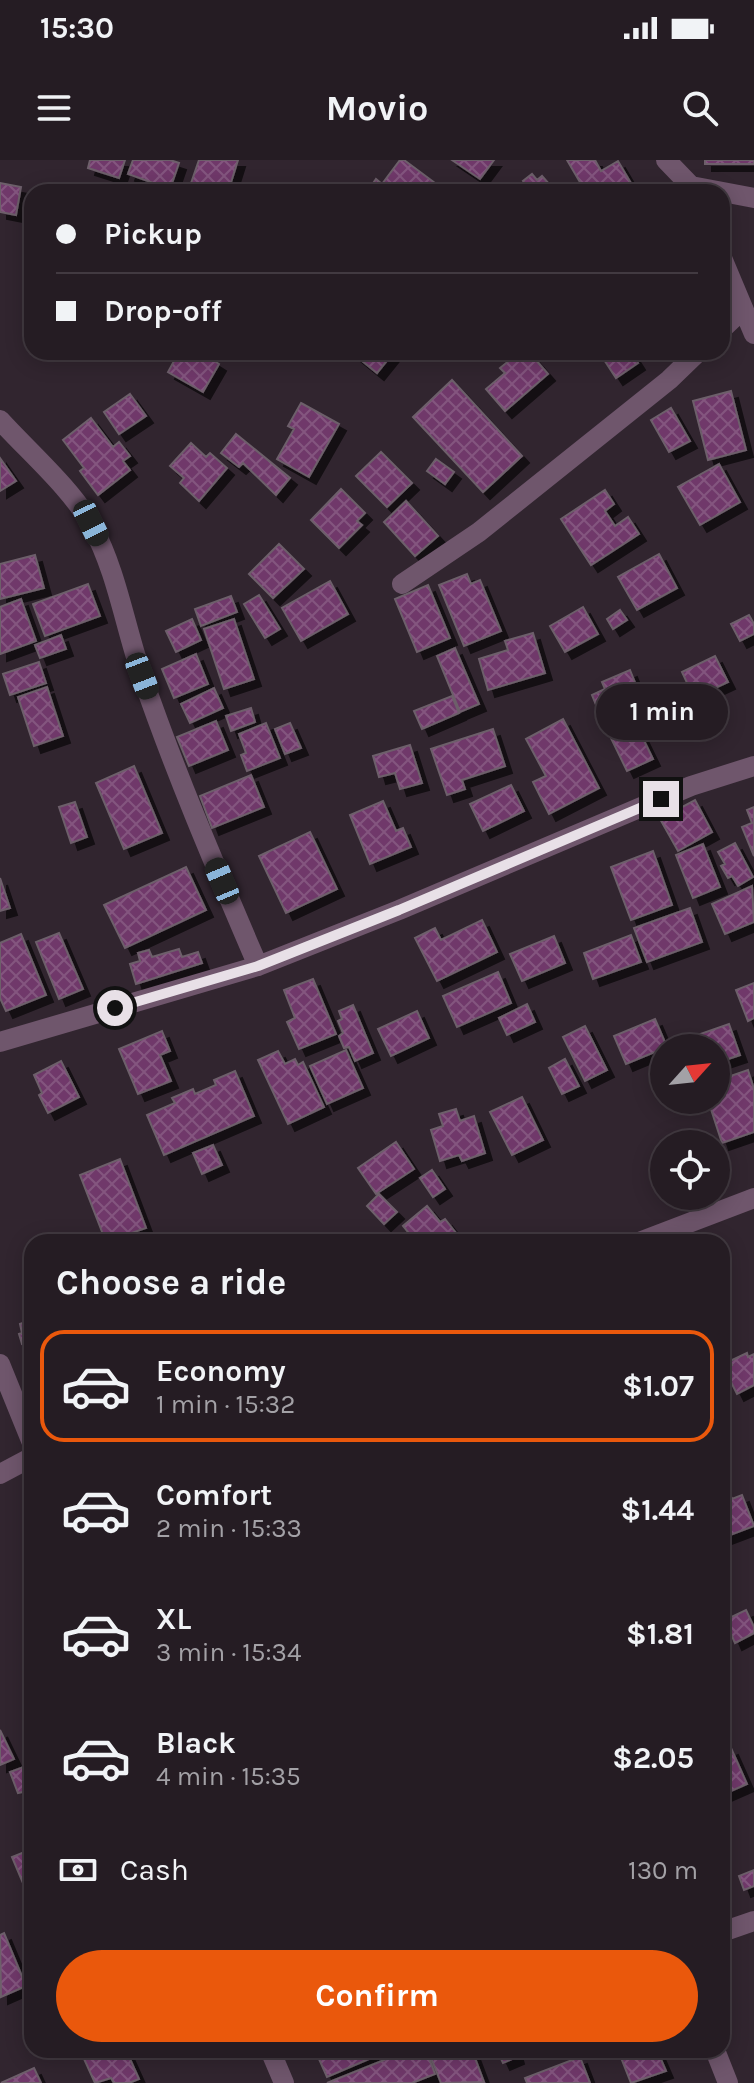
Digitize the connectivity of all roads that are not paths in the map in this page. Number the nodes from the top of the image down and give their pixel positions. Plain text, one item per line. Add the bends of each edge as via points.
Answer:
1 (666, 160) edge
2 (678, 160) edge
3 (688, 184) edge
4 (690, 184) edge
5 (730, 195) edge
6 (754, 198) edge
7 (730, 277) edge
8 (743, 309) junction
9 (730, 321) edge
10 (754, 334) edge
11 (689, 360) edge
12 (0, 420) edge
13 (402, 584) dead end
14 (754, 766) edge
15 (258, 966) junction
16 (0, 1042) edge
17 (754, 1198) edge
18 (660, 1234) edge
19 (0, 1364) edge
20 (24, 1423) edge
21 (24, 1461) edge
22 (0, 1474) edge
23 (754, 1921) edge
24 (730, 1929) edge
25 (273, 2058) edge
26 (718, 2058) edge
27 (284, 2083) edge
28 (728, 2083) edge

1 - 3 street
2 - 4 street
5 - 6 street
7 - 8 street
8 - 9 street
8 - 10 street
11 - 13 street via 479,532
12 - 15 street via 91,523 198,825
14 - 15 street via 691,786
15 - 16 street
17 - 18 street
19 - 20 street
21 - 22 street
23 - 24 street
25 - 27 street
26 - 28 street

